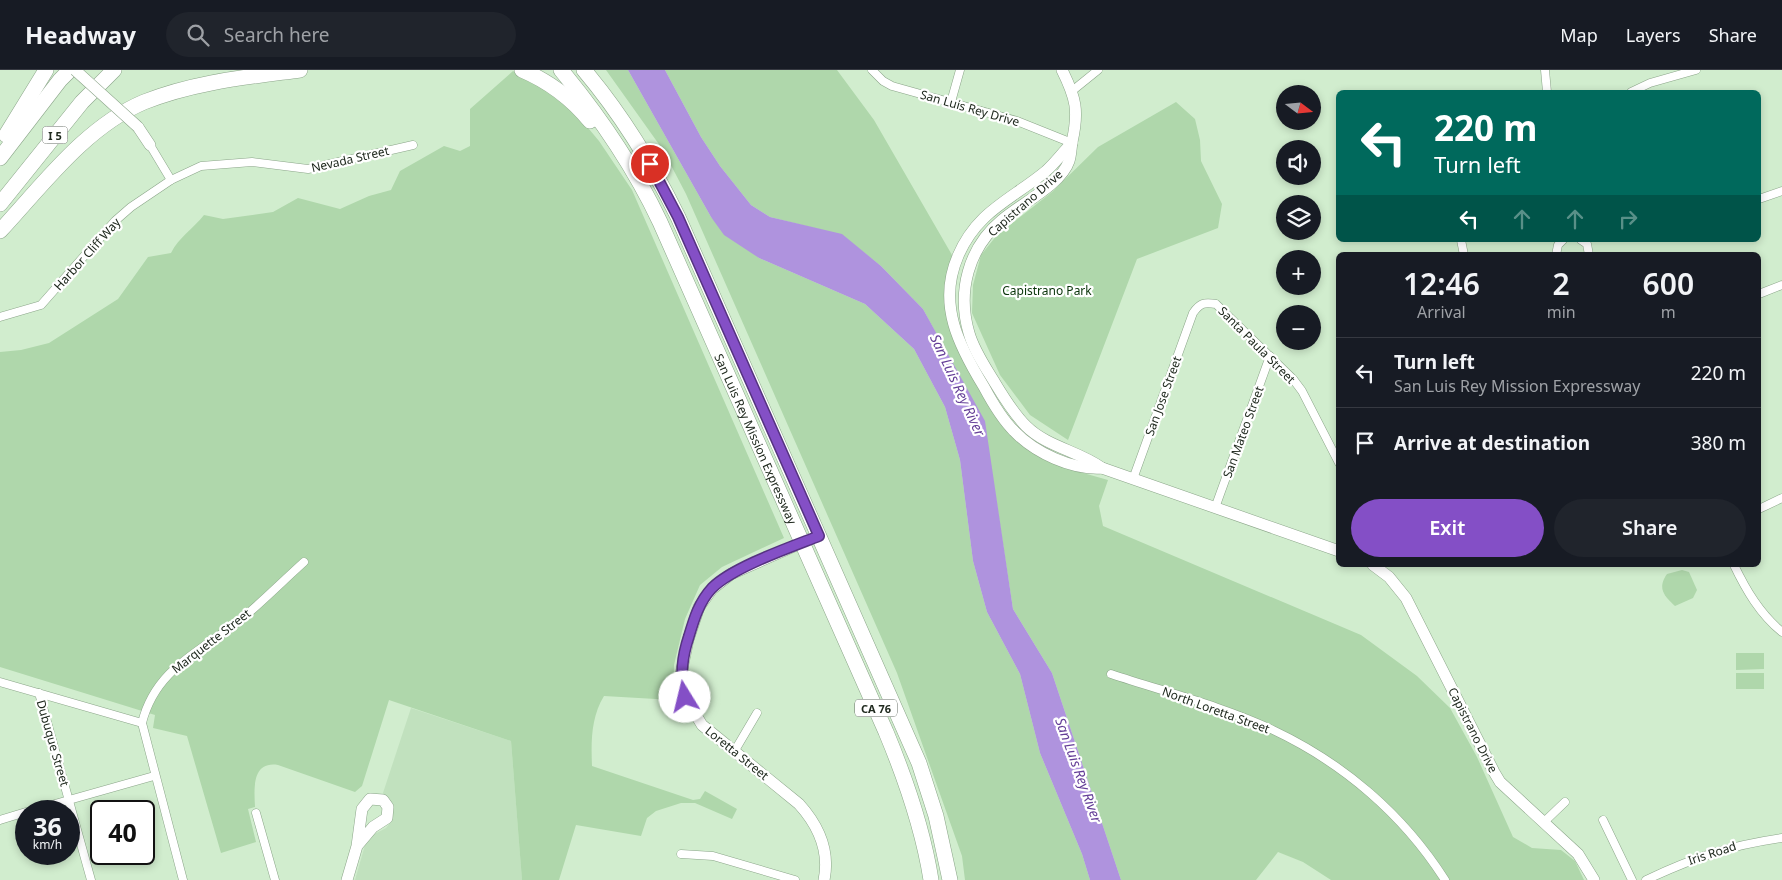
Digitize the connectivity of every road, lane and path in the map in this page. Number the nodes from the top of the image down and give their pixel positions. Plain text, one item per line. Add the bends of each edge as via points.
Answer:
1 (46, 70) edge
2 (70, 70) edge
3 (75, 70) edge
4 (114, 70) edge
5 (300, 70) edge
6 (522, 70) edge
7 (561, 70) edge
8 (584, 70) edge
9 (872, 70) edge
10 (960, 70) edge
11 (1062, 70) edge
12 (1098, 70) edge
13 (1545, 70) edge
14 (1696, 70) edge
15 (1547, 90) edge
16 (1635, 90) edge
17 (1072, 91) junction
18 (951, 102) junction
19 (1072, 143) junction
20 (0, 145) edge
21 (150, 145) joint
22 (413, 145) dead end
23 (0, 158) edge
24 (171, 180) junction
25 (1782, 191) edge
26 (647, 195) junction
27 (1761, 198) edge
28 (0, 204) edge
29 (0, 231) edge
30 (1782, 285) edge
31 (1761, 293) edge
32 (1193, 313) joint
33 (0, 316) edge
34 (1270, 356) junction
35 (1336, 457) edge
36 (1134, 479) junction
37 (1782, 498) edge
38 (1215, 508) junction
39 (1761, 508) edge
40 (819, 536) junction
41 (801, 543) junction
42 (1336, 550) edge
43 (304, 562) dead end
44 (1376, 567) edge
45 (1735, 567) edge
46 (1782, 632) edge
47 (1112, 674) dead end
48 (0, 682) edge
49 (39, 693) junction
50 (758, 713) dead end
51 (142, 723) junction
52 (734, 752) junction
53 (154, 776) junction
54 (69, 800) joint
55 (1565, 802) dead end
56 (256, 813) dead end
57 (15, 815) edge
58 (0, 820) edge
59 (1603, 820) dead end
60 (1544, 822) junction
61 (1782, 838) edge
62 (80, 840) edge
63 (357, 846) dead end
64 (681, 854) dead end
65 (91, 880) edge
66 (183, 880) edge
67 (275, 880) edge
68 (347, 880) edge
69 (795, 880) edge
70 (824, 880) edge
71 (931, 880) edge
72 (950, 880) edge
73 (1445, 880) edge
74 (1594, 880) edge
75 (1632, 880) edge
76 (1646, 880) edge

1 - 20 highway
2 - 23 highway, I 5
3 - 21 street, bridge via 138,127
4 - 28 highway, I 5 via 82,102
5 - 29 highway via 203,83 143,103 106,125 78,148
6 - 26 highway via 578,107
7 - 26 highway, CA 76 via 614,139
8 - 40 highway, San Luis Rey Mission Expressway / CA 76 via 624,122 663,188
9 - 18 street, San Luis Rey Drive via 892,86
10 - 18 street
11 - 17 street
12 - 17 street
13 - 15 street
14 - 16 street
17 - 19 street via 1077,115
18 - 19 street, San Luis Rey Drive via 1017,121
19 - 36 street, Capistrano Drive via 1047,170 991,209 964,242 951,282 950,303 955,333 971,366 1014,431 1046,455 1086,469 1102,468
21 - 24 street
22 - 24 street, Nevada Street via 308,169 252,162 201,166
24 - 33 street, Harbor Cliff Way via 115,221 41,305
25 - 27 street
26 - 41 highway, San Luis Rey Mission Expressway / CA 76
30 - 31 street
32 - 34 street, Santa Paula Street via 1200,304 1216,304
32 - 36 street, San Jose Street
34 - 35 street, Santa Paula Street via 1302,391
34 - 38 street, San Mateo Street
36 - 38 street, Capistrano Drive
37 - 39 street
38 - 42 street, Capistrano Drive
40 - 41 street, Loretta Street
40 - 72 highway, San Luis Rey Mission Expressway / CA 76 via 919,763 936,816
41 - 52 street, Loretta Street via 720,581 698,607 681,674 685,697 702,724
41 - 71 highway, San Luis Rey Mission Expressway / CA 76 via 898,760 920,828
43 - 51 street, Marquette Street via 245,616 170,672 151,696
44 - 60 street, Capistrano Drive via 1389,577 1406,598 1500,782
45 - 46 street via 1762,613
47 - 73 street, North Loretta Street via 1248,720 1311,750 1378,799 1403,825
48 - 49 street
49 - 51 street
49 - 54 street, Dubuque Street
50 - 52 street
51 - 53 street
52 - 70 street, Loretta Street via 800,804 808,814 817,828 823,848
53 - 54 street
53 - 66 street
55 - 60 street
56 - 67 street
57 - 58 street
59 - 75 street
60 - 74 street, Capistrano Drive via 1578,854
61 - 76 street, Iris Road via 1719,849
62 - 65 street, Dubuque Street
63 - 68 street
64 - 69 street via 713,856

